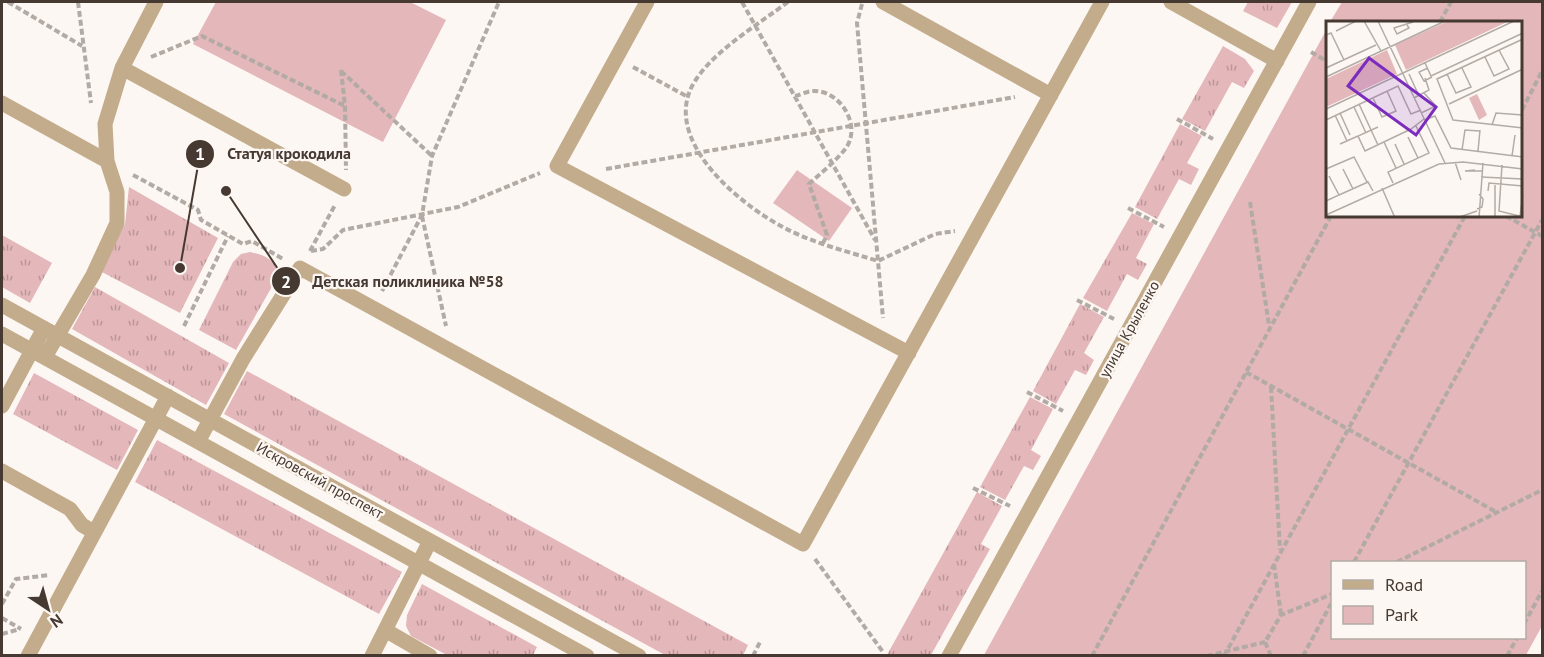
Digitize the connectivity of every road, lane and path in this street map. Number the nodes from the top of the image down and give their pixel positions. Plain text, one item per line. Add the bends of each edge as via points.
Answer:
1 (8, 2) edge
2 (78, 2) edge
3 (156, 2) edge
4 (499, 2) edge
5 (647, 2) edge
6 (742, 2) edge
7 (788, 2) edge
8 (863, 2) edge
9 (883, 2) edge
10 (1102, 2) edge
11 (1171, 2) edge
12 (1309, 2) edge
13 (1451, 2) edge
14 (1441, 21) edge
15 (756, 26) junction
16 (180, 45) dead end
17 (83, 46) junction
18 (1311, 52) dead end
19 (616, 58) junction
20 (1276, 61) junction
21 (1326, 61) edge
22 (122, 68) junction
23 (340, 70) dead end
24 (1542, 71) edge
25 (1033, 84) junction
26 (88, 85) dead end
27 (1051, 94) junction
28 (795, 96) junction
29 (688, 97) junction
30 (2, 103) edge
31 (345, 106) dead end
32 (1523, 106) edge
33 (1177, 119) dead end
34 (866, 123) junction
35 (851, 125) junction
36 (815, 132) junction
37 (1229, 148) junction
38 (698, 152) junction
39 (432, 156) junction
40 (107, 161) junction
41 (831, 162) junction
42 (557, 166) junction
43 (573, 174) junction
44 (344, 189) dead end
45 (1250, 202) dead end
46 (1128, 208) dead end
47 (422, 215) junction
48 (1330, 218) edge
49 (1464, 218) edge
50 (1510, 218) edge
51 (1542, 220) edge
52 (1536, 232) junction
53 (935, 234) dead end
54 (228, 236) junction
55 (1181, 236) junction
56 (1542, 236) edge
57 (823, 243) junction
58 (876, 243) junction
59 (878, 261) junction
60 (300, 268) junction
61 (1077, 300) dead end
62 (2, 305) edge
63 (373, 308) junction
64 (184, 326) dead end
65 (1269, 326) junction
66 (1130, 327) junction
67 (50, 332) junction
68 (2, 334) edge
69 (885, 340) junction
70 (452, 351) junction
71 (909, 353) junction
72 (38, 354) junction
73 (1246, 372) junction
74 (1271, 387) junction
75 (1027, 392) dead end
76 (168, 396) junction
77 (2, 406) edge
78 (155, 418) junction
79 (210, 419) junction
80 (1079, 419) junction
81 (1348, 429) junction
82 (198, 442) junction
83 (1409, 463) junction
84 (2, 471) edge
85 (973, 488) dead end
86 (1542, 490) edge
87 (1498, 513) junction
88 (1027, 515) junction
89 (94, 532) junction
90 (430, 541) junction
91 (803, 544) junction
92 (1280, 551) junction
93 (1355, 561) edge
94 (1399, 561) edge
95 (418, 563) junction
96 (1274, 563) junction
97 (72, 573) junction
98 (1542, 591) edge
99 (1331, 594) edge
100 (2, 604) edge
101 (1331, 604) edge
102 (1281, 615) junction
103 (1526, 620) edge
104 (20, 629) dead end
105 (385, 630) junction
106 (2, 634) edge
107 (1516, 639) edge
108 (760, 642) dead end
109 (1265, 642) junction
110 (883, 652) dead end
111 (1225, 653) edge
112 (28, 656) edge
113 (372, 656) edge
114 (430, 656) edge
115 (587, 656) edge
116 (639, 656) edge
117 (753, 656) edge
118 (949, 656) edge
119 (1092, 656) edge
120 (1206, 656) edge
121 (1271, 656) edge
122 (1303, 656) edge
123 (1507, 656) edge

1 - 17 path
2 - 17 path
3 - 22 street
4 - 39 path
5 - 19 street
6 - 15 path
7 - 15 path
8 - 34 path via 857,23
9 - 25 street
10 - 27 street
11 - 20 street
12 - 20 street, улица Крыленко
13 - 14 path
15 - 28 path
15 - 29 path via 709,64
16 - 31 path via 202,36
17 - 26 path
18 - 21 path
19 - 29 path
19 - 42 street
20 - 37 street, улица Крыленко
22 - 40 street via 105,124
22 - 44 street
23 - 39 path
24 - 32 path
25 - 27 street
25 - 34 path via 1015,97
27 - 71 street
28 - 35 path via 813,91 831,95 845,108
28 - 36 path
29 - 38 path via 689,137
30 - 40 street
33 - 37 path
34 - 35 path
34 - 58 path
35 - 36 path
35 - 41 path via 847,147
36 - 38 path
36 - 41 path
37 - 55 street, улица Крыленко
38 - 43 path
38 - 57 path via 744,200 782,227
39 - 47 path
40 - 54 path via 198,210 201,220
40 - 67 street via 117,192 117,223 93,275
41 - 57 path via 809,184 827,235
41 - 58 path
42 - 43 street
42 - 47 path via 458,207
43 - 69 street
45 - 65 path
46 - 55 path
47 - 60 path via 343,231 323,249 310,252
47 - 63 path
47 - 70 path
48 - 65 path
49 - 81 path
50 - 52 path
51 - 52 path
52 - 56 path
52 - 83 path
53 - 59 path
54 - 60 path via 243,244 252,241
54 - 64 path
55 - 66 street, улица Крыленко
57 - 59 path
58 - 59 path
59 - 69 path
60 - 63 street
60 - 79 street
61 - 66 path
62 - 67 street, Искровский проспект
63 - 70 street
65 - 73 path
66 - 80 street, улица Крыленко
67 - 72 street
67 - 76 street, Искровский проспект
68 - 72 street, Искровский проспект
69 - 71 street
70 - 91 street
71 - 91 street
72 - 77 street
72 - 78 street, Искровский проспект
73 - 74 path
73 - 119 path
74 - 81 path
74 - 92 path
75 - 80 path
76 - 78 street
76 - 79 street, Искровский проспект
78 - 82 street, Искровский проспект
78 - 89 street
79 - 82 street
79 - 90 street, Искровский проспект
80 - 88 street, улица Крыленко
81 - 83 path
81 - 92 path
82 - 95 street, Искровский проспект
83 - 87 path
83 - 93 path
84 - 89 street via 70,509 82,525
85 - 88 path
86 - 87 path
87 - 94 path
88 - 118 street, улица Крыленко
89 - 97 street
90 - 95 street
90 - 116 street, Искровский проспект
91 - 110 path
92 - 96 path
95 - 105 street
95 - 115 street, Искровский проспект
96 - 102 path
96 - 111 path
97 - 100 path via 16,579
97 - 112 street
98 - 103 path
99 - 102 path
101 - 122 path
102 - 109 path
104 - 106 path
105 - 113 street
105 - 114 street
107 - 123 path
108 - 117 path
109 - 111 path
109 - 121 path
111 - 120 path

